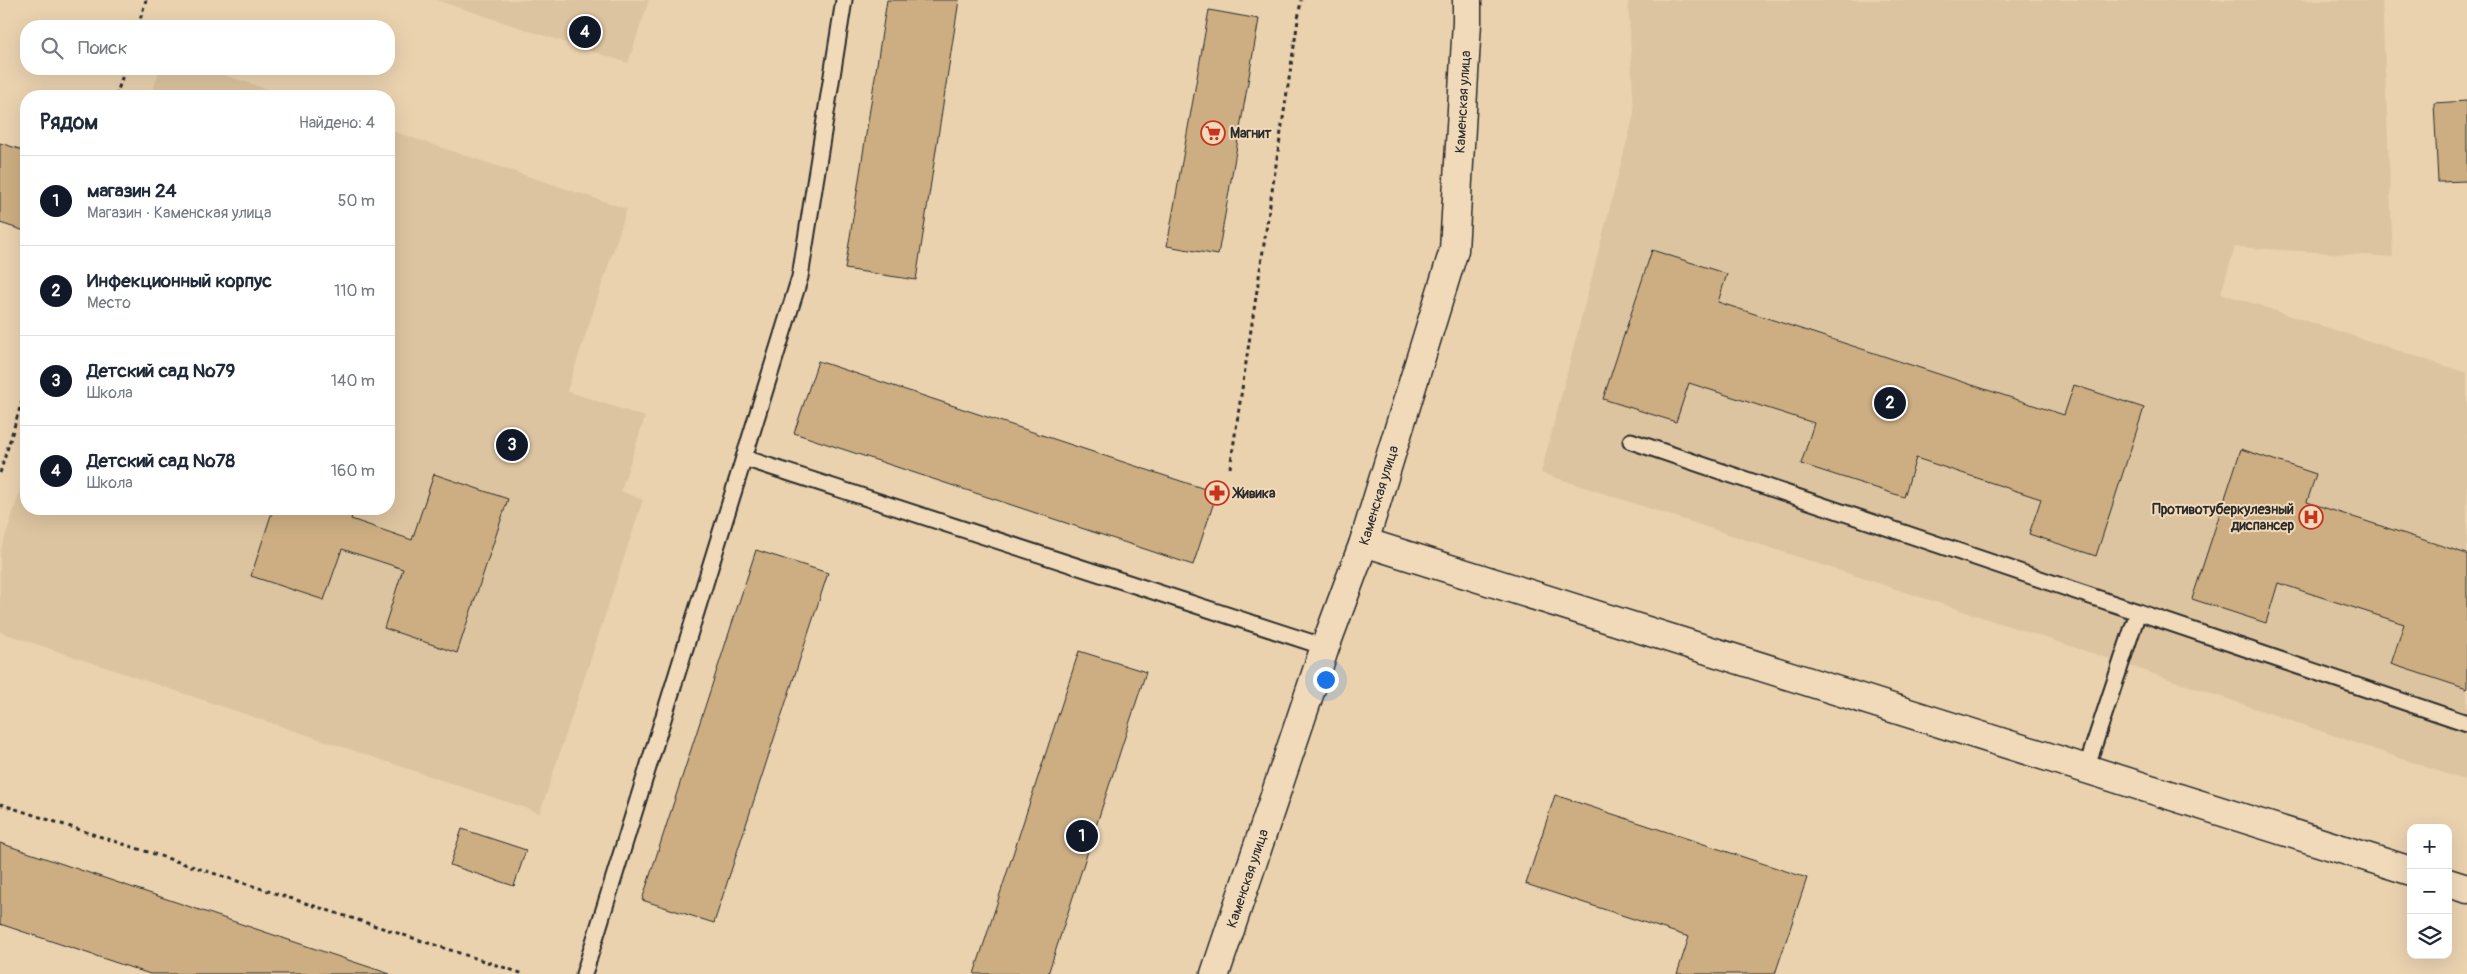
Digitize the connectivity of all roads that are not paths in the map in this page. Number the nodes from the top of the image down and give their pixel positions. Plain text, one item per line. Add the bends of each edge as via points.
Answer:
1 (844, 0) edge
2 (1466, 0) edge
3 (1631, 441) dead end
4 (744, 458) junction
5 (1364, 542) junction
6 (2138, 612) junction
7 (1325, 647) junction
8 (2467, 723) edge
9 (2086, 769) junction
10 (2407, 871) edge
11 (2452, 884) edge
12 (2467, 889) edge
13 (584, 974) edge
14 (1215, 974) edge

1 - 4 lane via 800,277
2 - 5 street, Каменская улица via 1454,250
3 - 6 lane
4 - 7 lane
4 - 13 lane
5 - 7 street, Каменская улица
5 - 9 street
6 - 8 lane
6 - 9 lane
7 - 14 street, Каменская улица
9 - 10 street
11 - 12 street

